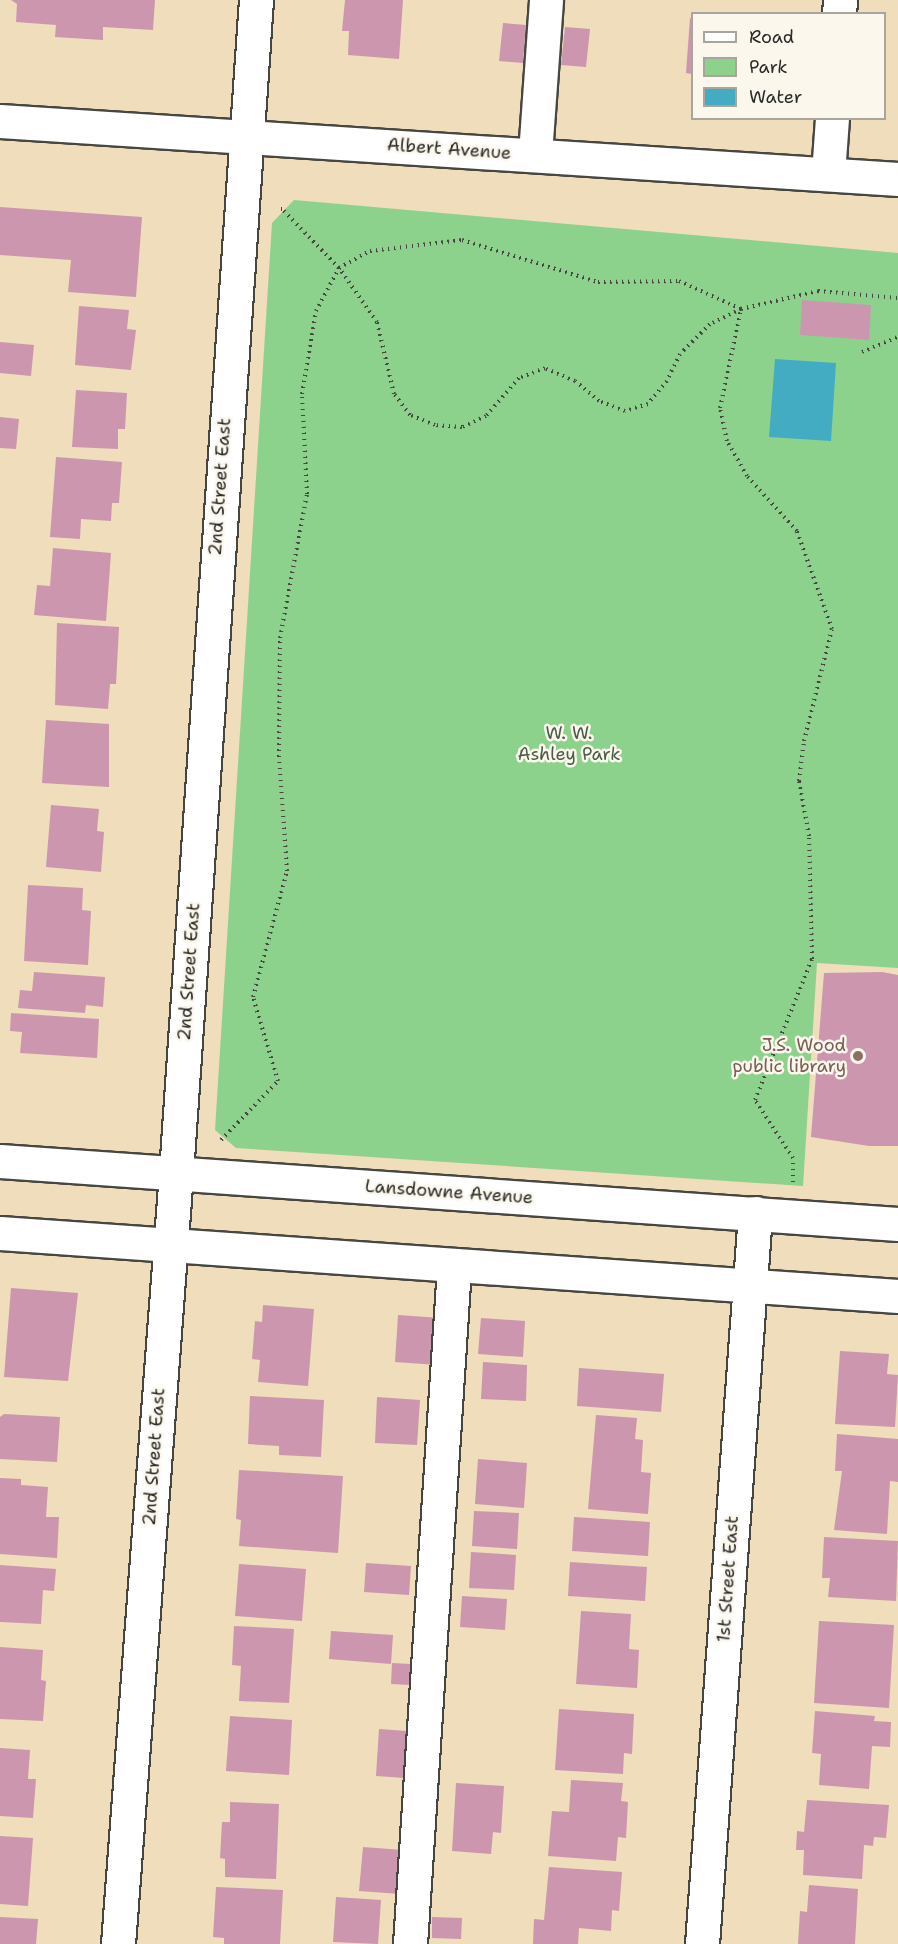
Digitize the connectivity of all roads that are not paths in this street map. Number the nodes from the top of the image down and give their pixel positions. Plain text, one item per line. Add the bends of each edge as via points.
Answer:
1 (256, 0) edge
2 (546, 0) edge
3 (832, 120) edge
4 (0, 121) edge
5 (245, 136) junction
6 (535, 154) junction
7 (828, 174) junction
8 (898, 179) edge
9 (177, 1158) junction
10 (0, 1161) edge
11 (755, 1214) junction
12 (898, 1224) edge
13 (0, 1233) edge
14 (169, 1244) junction
15 (454, 1267) junction
16 (749, 1286) junction
17 (898, 1296) edge
18 (118, 1944) edge
19 (410, 1944) edge
20 (702, 1944) edge

1 - 5 street, 2nd Street East
2 - 6 street
3 - 7 street
4 - 5 street, Albert Avenue
5 - 6 street, Albert Avenue
5 - 9 street, 2nd Street East
6 - 7 street, Albert Avenue
7 - 8 street, Albert Avenue
9 - 10 street, Lansdowne Avenue
9 - 11 street, Lansdowne Avenue
9 - 14 street, 2nd Street East
11 - 12 street, Lansdowne Avenue
11 - 16 street, 1st Street East
13 - 14 street
14 - 15 street
14 - 18 street, 2nd Street East
15 - 16 street
15 - 19 street
16 - 17 street
16 - 20 street, 1st Street East

